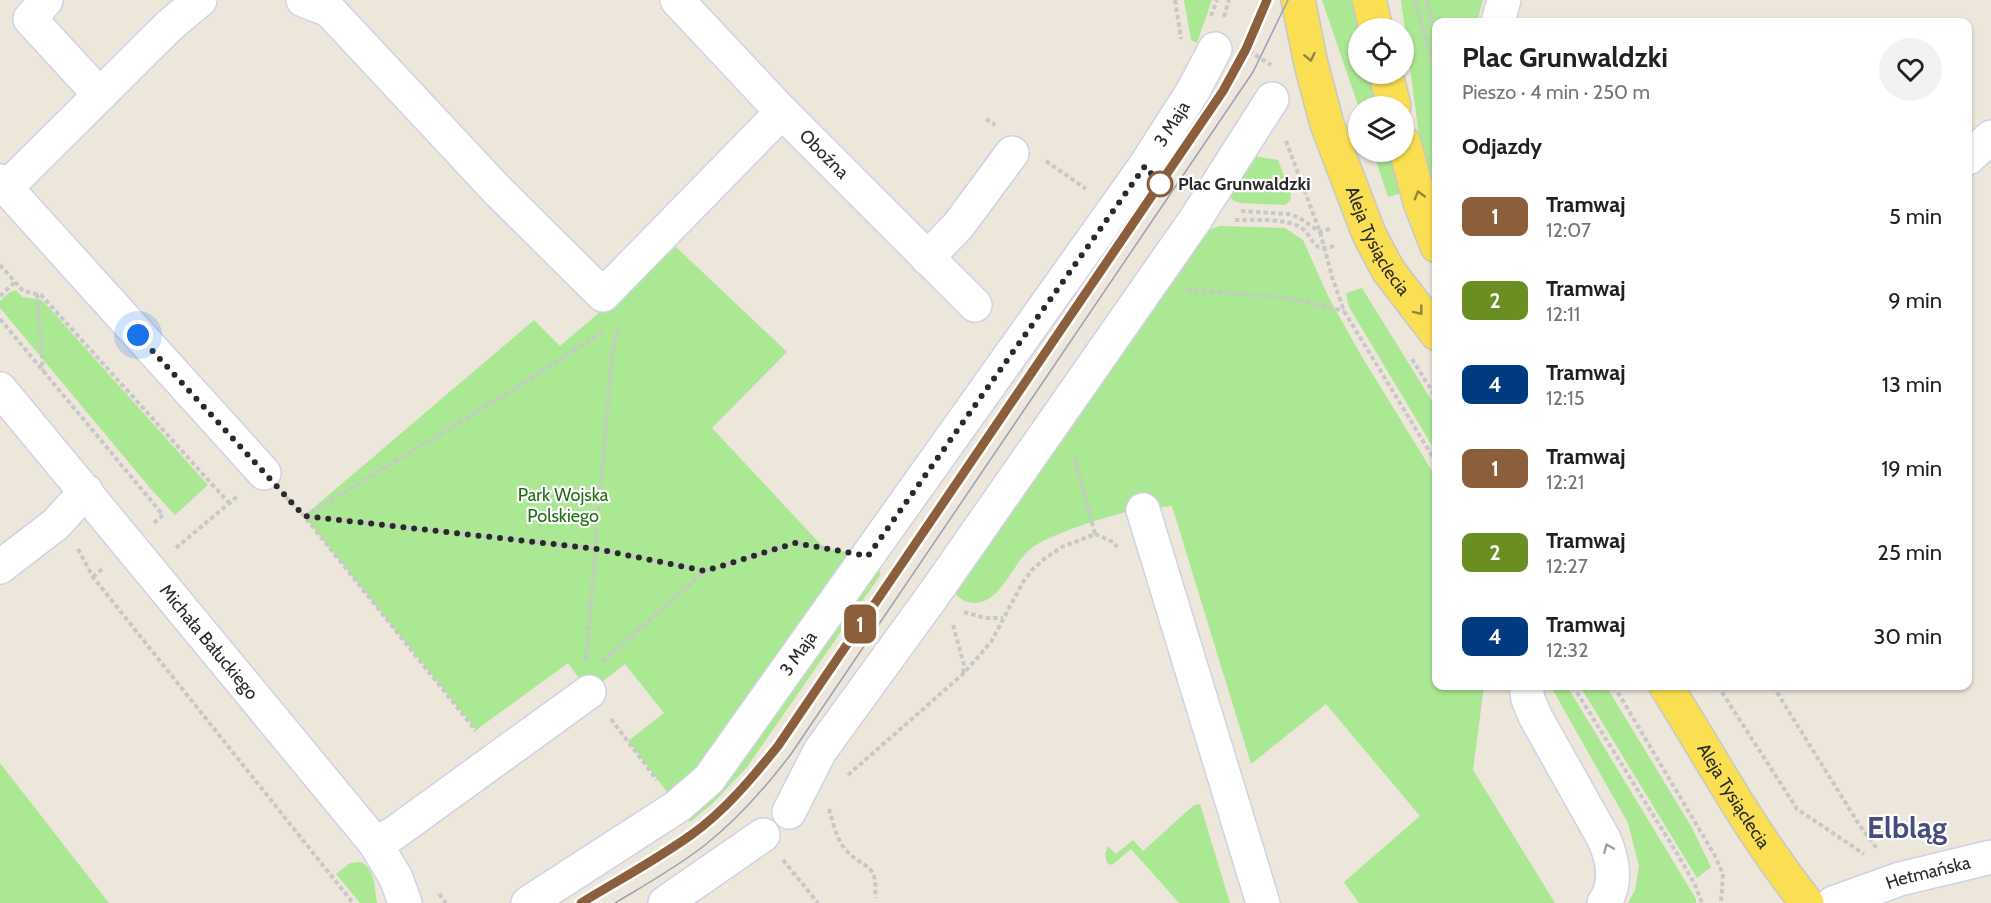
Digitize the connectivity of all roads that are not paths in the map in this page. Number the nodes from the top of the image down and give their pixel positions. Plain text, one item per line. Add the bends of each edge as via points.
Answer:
1 (46, 0) edge
2 (200, 0) edge
3 (677, 0) edge
4 (1298, 0) edge
5 (1369, 0) edge
6 (1504, 0) edge
7 (324, 3) edge
8 (1374, 18) edge
9 (1499, 18) edge
10 (1215, 49) dead end
11 (100, 95) junction
12 (1272, 99) road end
13 (782, 112) junction
14 (1991, 137) edge
15 (1972, 154) edge
16 (1027, 156) road end
17 (1409, 162) edge
18 (3, 184) edge
19 (1432, 233) edge
20 (927, 258) junction
21 (975, 305) dead end
22 (1432, 327) edge
23 (0, 389) edge
24 (264, 473) road end
25 (86, 491) junction
26 (1143, 510) dead end
27 (0, 567) edge
28 (587, 679) road end
29 (1527, 690) edge
30 (1668, 690) edge
31 (789, 812) dead end
32 (763, 835) road end
33 (375, 843) junction
34 (1991, 857) edge
35 (405, 903) edge
36 (528, 903) edge
37 (665, 903) edge
38 (1263, 903) edge
39 (1604, 903) edge
40 (1808, 903) edge
41 (1833, 903) edge

1 - 11 street via 30,19
2 - 11 street
3 - 13 street, Oboźna
4 -> 22 main road, Aleja Tysiąclecia via 1327,124 1369,234 1388,270
5 - 8 main road
6 - 9 street
7 - 13 street via 497,190 603,295
10 - 36 street, 3 Maja via 1145,166 709,779 678,806
11 - 18 street
12 - 31 street via 1141,296 820,751
13 - 20 street, Oboźna
14 - 15 street
16 - 20 street
19 -> 17 main road
18 - 24 street
20 - 21 street, Oboźna
23 - 25 street, Michała Bałuckiego
25 - 27 street via 56,524
25 - 33 street, Michała Bałuckiego
26 - 38 street
28 - 33 street via 498,758
39 -> 29 street via 1613,884 1612,858 1535,716
30 - 40 main road, Aleja Tysiąclecia via 1765,845
32 - 37 street
33 - 35 street, Michała Bałuckiego via 396,878
34 - 41 street, Hetmańska via 1895,881

